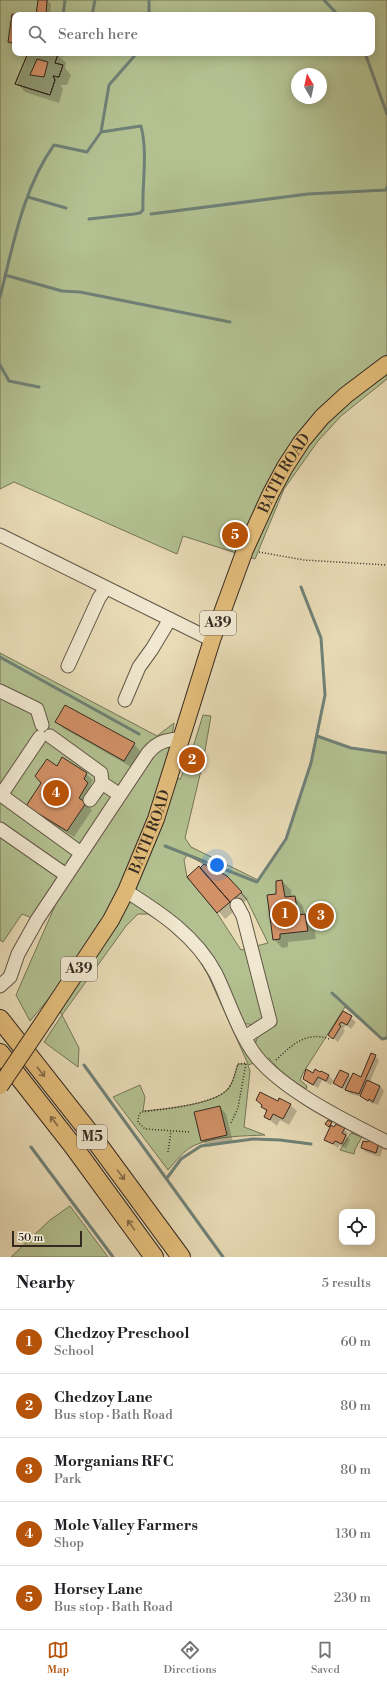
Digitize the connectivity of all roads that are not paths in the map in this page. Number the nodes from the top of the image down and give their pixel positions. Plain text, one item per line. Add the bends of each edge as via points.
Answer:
1 (387, 364) edge
2 (0, 535) edge
3 (106, 588) junction
4 (170, 619) junction
5 (212, 640) junction
6 (68, 666) dead end
7 (0, 691) edge
8 (125, 700) dead end
9 (44, 733) junction
10 (182, 738) junction
11 (102, 783) junction
12 (0, 794) edge
13 (120, 795) junction
14 (90, 800) dead end
15 (0, 829) edge
16 (81, 854) junction
17 (66, 875) junction
18 (126, 891) junction
19 (237, 905) dead end
20 (0, 986) edge
21 (0, 1019) edge
22 (245, 1037) junction
23 (0, 1053) edge
24 (0, 1086) edge
25 (387, 1142) edge
26 (154, 1257) edge
27 (181, 1257) edge

1 - 5 main road, BATH ROAD / A39 via 322,417 285,466 245,550
2 - 3 street
3 - 4 street
3 - 6 street
4 - 5 street
4 - 8 street via 156,651 139,667
5 - 10 main road, BATH ROAD / A39
7 - 9 street via 37,709
9 - 11 street via 101,773
9 - 12 street
10 - 13 street via 163,740 154,745
10 - 18 main road, BATH ROAD / A39 via 156,819
11 - 13 street
11 - 14 street
12 - 16 street
13 - 16 street
15 - 17 street
16 - 17 street
17 - 20 street via 18,954 10,977
18 - 22 street via 171,921 200,950 215,973
18 - 24 main road, BATH ROAD / A39, bridge via 111,920
19 - 22 street via 243,916 270,1021
21 -> 27 highway, M5 via 89,1132
22 - 25 street via 256,1062 282,1082
26 -> 23 highway, M5 via 73,1146

